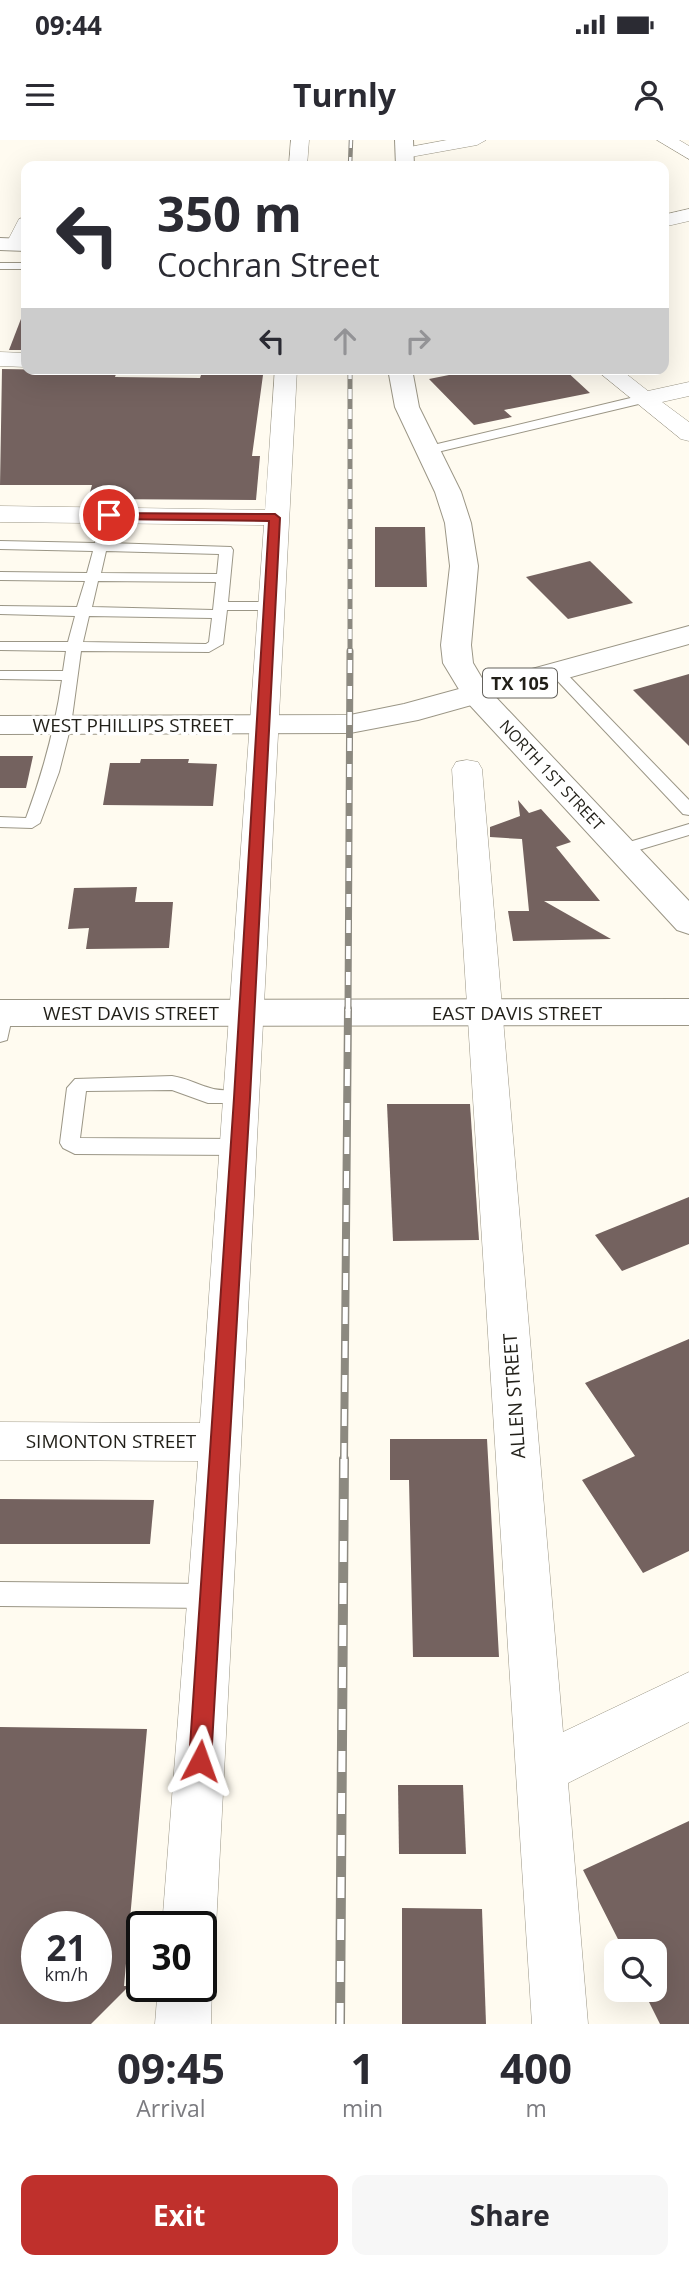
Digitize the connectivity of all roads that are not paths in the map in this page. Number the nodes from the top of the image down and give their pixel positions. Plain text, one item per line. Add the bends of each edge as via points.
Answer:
1 (300, 140) edge
2 (477, 140) edge
3 (666, 140) edge
4 (405, 153) edge
5 (689, 154) edge
6 (298, 161) edge
7 (689, 215) edge
8 (669, 220) edge
9 (0, 266) edge
10 (21, 266) edge
11 (0, 359) edge
12 (21, 360) edge
13 (286, 375) edge
14 (401, 375) edge
15 (613, 375) edge
16 (689, 389) edge
17 (643, 399) junction
18 (689, 434) edge
19 (429, 450) junction
20 (0, 514) edge
21 (109, 515) junction
22 (275, 518) junction
23 (0, 545) edge
24 (102, 547) junction
25 (0, 576) edge
26 (94, 578) junction
27 (223, 578) junction
28 (270, 606) junction
29 (0, 610) edge
30 (220, 610) junction
31 (84, 612) junction
32 (689, 635) edge
33 (0, 646) edge
34 (74, 647) junction
35 (556, 672) junction
36 (0, 675) edge
37 (70, 676) junction
38 (477, 695) junction
39 (0, 725) edge
40 (63, 725) junction
41 (264, 726) junction
42 (467, 769) dead end
43 (689, 810) edge
44 (0, 822) edge
45 (689, 829) edge
46 (622, 850) junction
47 (689, 922) edge
48 (689, 1012) edge
49 (486, 1013) junction
50 (247, 1014) junction
51 (346, 1014) joint
52 (1, 1020) edge
53 (242, 1098) junction
54 (239, 1147) junction
55 (0, 1441) edge
56 (221, 1442) junction
57 (0, 1594) edge
58 (211, 1596) junction
59 (689, 1696) edge
60 (541, 1769) junction
61 (190, 1911) edge
62 (184, 2002) edge
63 (183, 2024) edge
64 (560, 2024) edge

1 - 6 street
2 - 4 street
3 - 5 street
7 - 8 street
9 - 10 lane
11 - 12 street
13 - 22 street
14 - 19 main road, NORTH 1ST STREET via 407,407
15 - 17 street
16 - 17 street
17 - 18 street
17 - 19 lane
19 - 38 main road, NORTH 1ST STREET via 458,523 464,566 456,645 458,663
20 - 21 street
21 - 22 street
21 - 24 lane
22 - 28 street
23 - 24 lane
24 - 26 lane
24 - 27 lane via 222,548 226,550
25 - 26 lane
26 - 27 lane
26 - 31 lane
27 - 30 lane
28 - 30 lane
28 - 41 street
29 - 31 lane
30 - 31 lane
30 - 34 lane via 216,644 209,648
31 - 34 lane
32 - 35 main road, TX 105
33 - 34 lane
34 - 37 lane
35 - 38 main road, TX 105
35 - 43 lane
36 - 37 lane
37 - 40 lane
38 - 41 main road, WEST PHILLIPS STREET / TX 105 via 350,724
38 - 46 main road, NORTH 1ST STREET
39 - 40 main road, WEST PHILLIPS STREET / TX 105
40 - 41 main road, WEST PHILLIPS STREET / TX 105
40 - 44 lane via 32,823
41 - 50 street
42 - 49 street, ALLEN STREET
45 - 46 lane
46 - 47 main road, NORTH 1ST STREET
48 - 49 main road, EAST DAVIS STREET
49 - 51 main road, EAST DAVIS STREET
49 - 60 street, ALLEN STREET
50 - 51 main road, WEST DAVIS STREET
50 - 52 main road, WEST DAVIS STREET
50 - 53 street
53 - 54 street
53 - 54 lane via 208,1096 173,1083 82,1084 77,1088 70,1143
54 - 56 street
55 - 56 street, SIMONTON STREET
56 - 58 street
57 - 58 lane
58 - 61 street
59 - 60 street
60 - 64 street, ALLEN STREET
62 - 63 street

